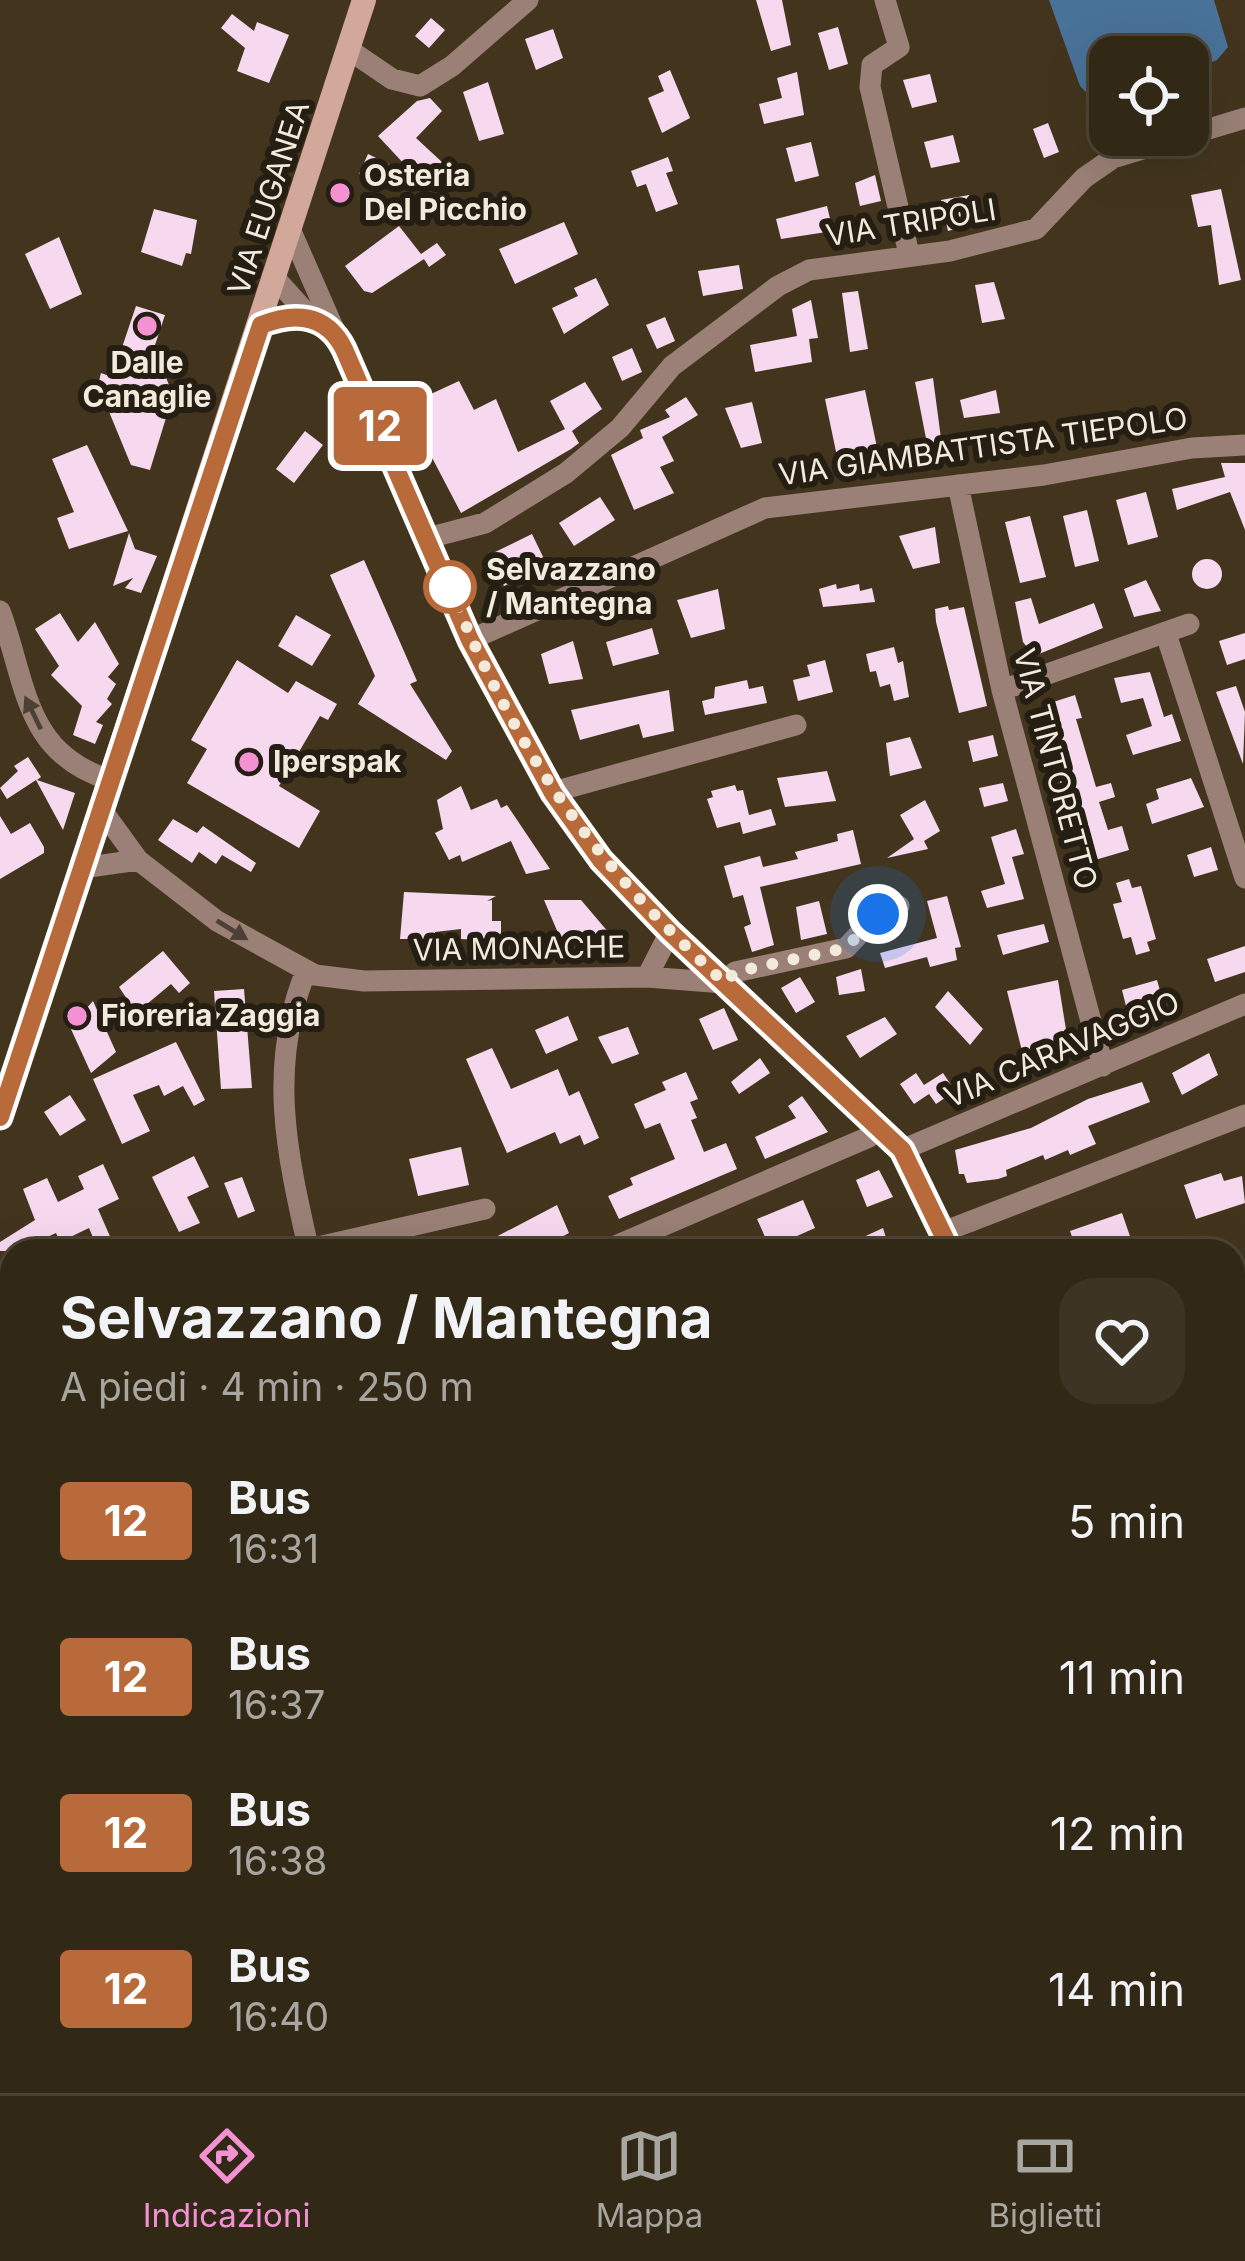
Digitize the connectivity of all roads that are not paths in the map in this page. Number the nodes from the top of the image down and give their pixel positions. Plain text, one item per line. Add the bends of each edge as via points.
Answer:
1 (364, 0) edge
2 (528, 0) edge
3 (885, 0) edge
4 (348, 49) junction
5 (1245, 118) edge
6 (290, 229) junction
7 (909, 254) junction
8 (274, 277) junction
9 (316, 281) junction
10 (309, 316) junction
11 (261, 325) junction
12 (338, 337) junction
13 (1245, 445) edge
14 (958, 485) junction
15 (428, 538) junction
16 (0, 611) edge
17 (1189, 624) dead end
18 (1166, 634) junction
19 (470, 640) junction
20 (1002, 690) junction
21 (796, 725) dead end
22 (110, 780) junction
23 (553, 793) junction
24 (101, 809) junction
25 (138, 860) junction
26 (82, 868) junction
27 (1245, 878) edge
28 (899, 906) dead end
29 (670, 932) junction
30 (306, 971) junction
31 (647, 976) junction
32 (725, 983) junction
33 (1245, 1004) edge
34 (1102, 1066) junction
35 (1245, 1115) edge
36 (0, 1117) edge
37 (877, 1128) junction
38 (902, 1150) junction
39 (485, 1209) dead end
40 (307, 1239) edge
41 (356, 1239) edge
42 (632, 1239) edge
43 (946, 1239) edge
44 (954, 1239) edge

1 - 4 street, VIA EUGANEA
2 - 4 street via 420,86 392,79
3 - 7 street via 899,47 872,65 870,87
4 - 6 street, VIA EUGANEA
5 - 7 street, VIA TRIPOLI via 1113,158 1036,229
6 - 8 street, VIA EUGANEA
6 - 9 street
7 - 15 street, VIA TRIPOLI via 808,271 778,286 672,366 620,428 566,473 485,523
8 - 9 street
8 - 10 street
8 - 11 street, VIA EUGANEA
9 - 12 street
10 - 11 street
10 - 12 street
11 - 22 street, VIA EUGANEA
12 - 15 street
13 - 14 street, VIA GIAMBATTISTA TIEPOLO
14 - 19 street, VIA GIAMBATTISTA TIEPOLO via 765,508
14 - 20 street, VIA TINTORETTO
15 - 19 street
22 -> 16 street via 62,758 48,741 27,704
17 - 18 street
18 - 20 street
18 - 27 street
19 - 23 street
20 - 34 street, VIA TINTORETTO
21 - 23 street
22 - 24 street, VIA EUGANEA
23 - 29 street via 601,860
24 - 25 street, VIA MONACHE
24 - 26 street, VIA EUGANEA
25 - 26 street
25 -> 30 street, VIA MONACHE via 217,921
26 - 36 street, VIA EUGANEA
28 - 32 street via 878,914 846,948 735,972
29 - 31 street
29 - 32 street
30 - 31 street, VIA MONACHE via 364,981
30 - 40 street via 282,1055 281,1114
31 - 32 street, VIA MONACHE
32 - 37 street
33 - 34 street, VIA CARAVAGGIO
34 - 38 street, VIA CARAVAGGIO
35 - 44 street
37 - 38 street
37 - 42 street
38 - 43 street
39 - 41 street

